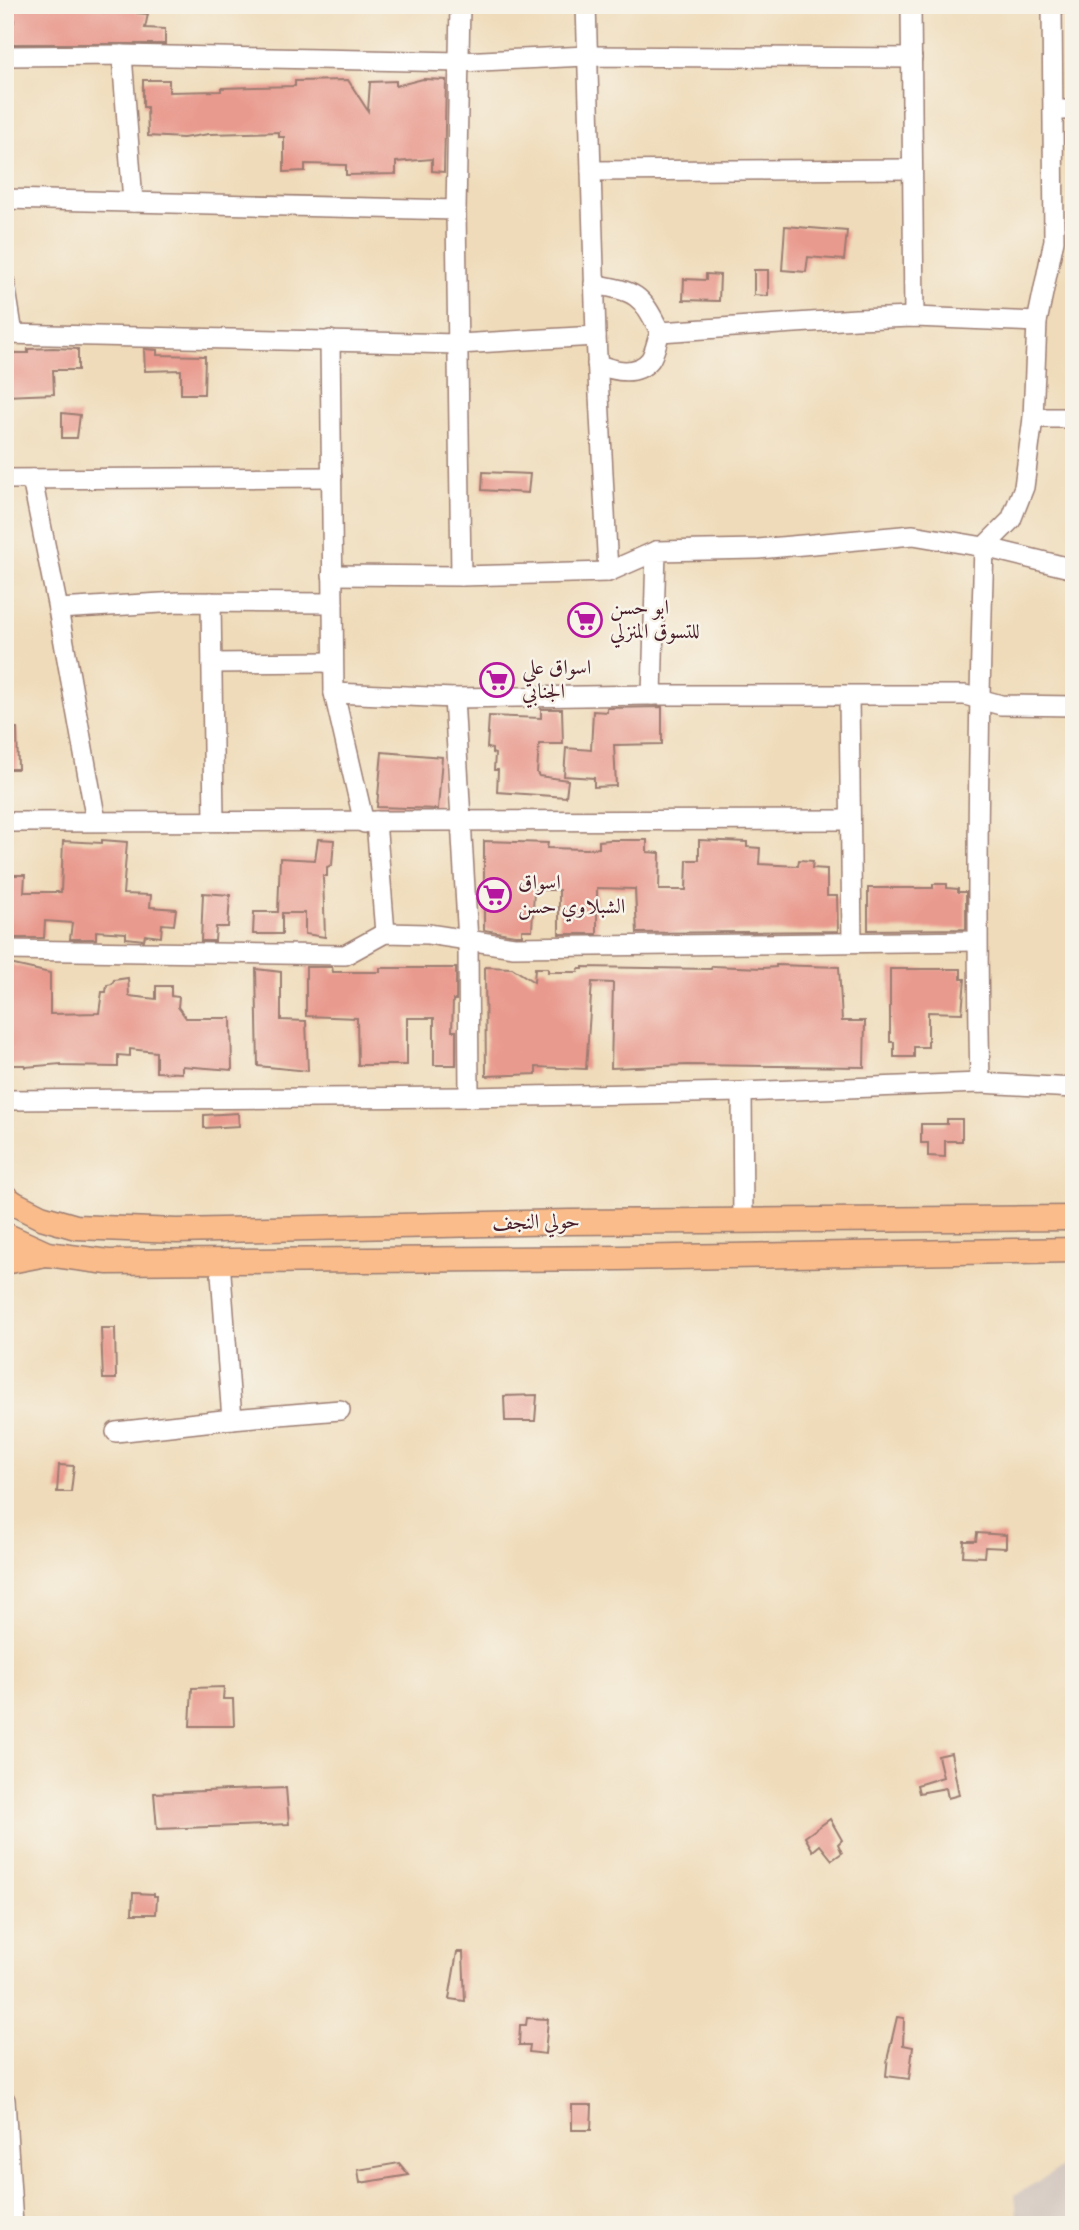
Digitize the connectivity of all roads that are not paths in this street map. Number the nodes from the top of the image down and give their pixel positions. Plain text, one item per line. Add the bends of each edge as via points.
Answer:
1 (460, 5) edge
2 (586, 5) edge
3 (911, 5) edge
4 (1052, 5) edge
5 (122, 55) junction
6 (5, 56) edge
7 (587, 57) junction
8 (912, 58) junction
9 (460, 62) junction
10 (1053, 110) junction
11 (1074, 110) edge
12 (912, 169) junction
13 (591, 170) junction
14 (5, 199) edge
15 (133, 202) junction
16 (456, 210) junction
17 (1064, 240) edge
18 (5, 283) edge
19 (594, 284) junction
20 (914, 317) junction
21 (1037, 322) junction
22 (660, 332) junction
23 (9, 334) edge
24 (596, 336) junction
25 (330, 340) junction
26 (459, 344) junction
27 (597, 364) junction
28 (1033, 418) junction
29 (1074, 418) edge
30 (332, 477) junction
31 (5, 479) edge
32 (32, 479) junction
33 (984, 547) junction
34 (656, 551) junction
35 (1074, 569) edge
36 (608, 572) junction
37 (332, 575) junction
38 (461, 576) junction
39 (211, 603) junction
40 (333, 603) junction
41 (58, 609) junction
42 (333, 662) junction
43 (212, 663) junction
44 (334, 693) junction
45 (652, 695) junction
46 (849, 696) junction
47 (454, 698) junction
48 (979, 699) junction
49 (1074, 706) edge
50 (849, 820) junction
51 (96, 821) junction
52 (214, 821) junction
53 (460, 821) junction
54 (5, 822) edge
55 (370, 822) junction
56 (385, 933) junction
57 (468, 941) junction
58 (977, 941) junction
59 (852, 942) junction
60 (5, 950) edge
61 (980, 1083) junction
62 (1074, 1088) edge
63 (742, 1092) junction
64 (469, 1097) junction
65 (5, 1100) edge
66 (5, 1197) edge
67 (1074, 1217) edge
68 (743, 1221) junction
69 (569, 1222) junction
70 (620, 1222) junction
71 (5, 1235) edge
72 (1074, 1250) edge
73 (47, 1254) junction
74 (571, 1257) junction
75 (620, 1258) junction
76 (220, 1261) junction
77 (5, 1262) edge
78 (340, 1410) dead end
79 (232, 1419) junction
80 (116, 1432) dead end
81 (5, 2100) edge
82 (13, 2225) edge

1 - 9 street
2 - 7 street
3 - 8 street
4 - 10 street
5 - 6 street
5 - 9 street
5 - 15 street
7 - 8 street
7 - 9 street
7 - 13 street
8 - 12 street
9 - 16 street
10 - 11 street
10 - 17 street
12 - 13 street
12 - 20 street
13 - 19 street
14 - 15 street
15 - 16 street
16 - 26 street
17 - 21 street
18 - 23 street
19 - 22 street via 639,297
19 - 24 street
20 - 21 street
20 - 22 street
21 - 28 street
22 - 27 street via 650,360 633,371 618,372
23 - 25 street
24 - 26 street
24 - 27 street
25 - 26 street
25 - 30 street
26 - 38 street
27 - 36 street
28 - 29 street
28 - 33 street via 1024,487 1011,520
30 - 32 street
30 - 37 street
31 - 32 street
32 - 41 street
33 - 34 street via 913,535 758,549
33 - 35 street
33 - 48 street
34 - 36 street
34 - 45 street
36 - 38 street
37 - 38 street
37 - 40 street
39 - 40 street
39 - 41 street
39 - 43 street
40 - 42 street
41 - 51 street
42 - 43 street
42 - 44 street
43 - 52 street
44 - 47 street
44 - 55 street
45 - 46 street
45 - 47 street
46 - 48 street via 965,695
46 - 50 street
47 - 53 street
48 - 49 street via 1000,705
48 - 58 street
50 - 53 street
50 - 59 street
51 - 52 street
51 - 54 street
52 - 55 street
53 - 55 street
53 - 57 street
55 - 56 street
56 - 57 street
56 - 60 street via 345,956
57 - 59 street via 514,947
57 - 64 street
58 - 59 street
58 - 61 street
61 - 62 street
61 - 63 street
63 - 64 street
63 - 68 street
64 - 65 street
66 - 69 main road, حولي النجف via 41,1217 76,1227 177,1231
67 - 68 main road, حولي النجف
68 - 70 main road, حولي النجف
69 - 70 main road, حولي النجف
69 - 74 main road via 580,1236 579,1248
70 - 75 main road via 610,1240
71 - 73 main road, حولي النجف
72 - 75 main road, حولي النجف
73 - 76 main road, حولي النجف via 108,1262
73 - 77 main road
74 - 75 main road, حولي النجف
74 - 76 main road, حولي النجف
76 - 79 street
78 - 79 street
79 - 80 street
81 - 82 street

